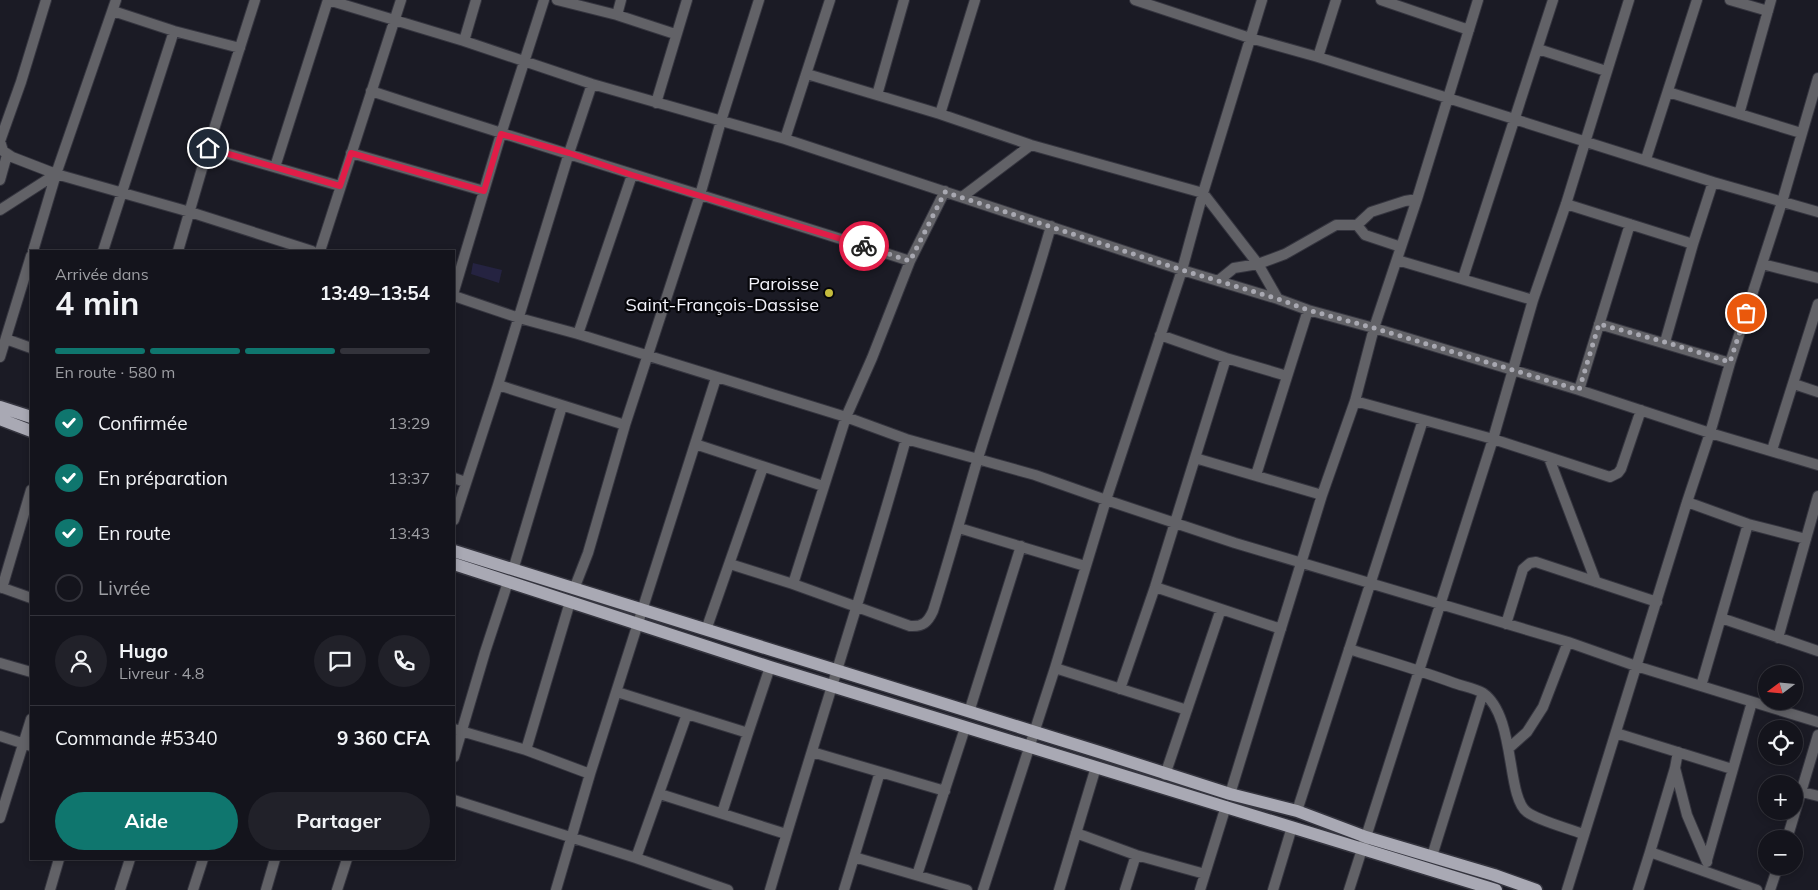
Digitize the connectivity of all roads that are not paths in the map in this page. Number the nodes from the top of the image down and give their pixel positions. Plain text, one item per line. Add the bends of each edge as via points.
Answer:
1 (46, 0) edge
2 (116, 0) edge
3 (255, 0) edge
4 (328, 0) edge
5 (401, 0) edge
6 (476, 0) edge
7 (544, 0) edge
8 (557, 0) edge
9 (621, 0) edge
10 (686, 0) edge
11 (759, 0) edge
12 (830, 0) edge
13 (904, 0) edge
14 (975, 0) edge
15 (1135, 0) edge
16 (1262, 0) edge
17 (1336, 0) edge
18 (1381, 0) edge
19 (1478, 0) edge
20 (1553, 0) edge
21 (1629, 0) edge
22 (1697, 0) edge
23 (1730, 0) edge
24 (1772, 0) edge
25 (1404, 3) edge
26 (113, 11) junction
27 (1768, 12) junction
28 (617, 16) junction
29 (395, 20) junction
30 (1469, 30) junction
31 (174, 31) junction
32 (675, 34) junction
33 (1250, 38) junction
34 (464, 41) junction
35 (240, 48) junction
36 (1538, 49) junction
37 (1318, 57) junction
38 (525, 60) junction
39 (1606, 71) junction
40 (807, 74) junction
41 (1818, 78) edge
42 (592, 84) junction
43 (371, 91) junction
44 (1668, 92) junction
45 (877, 95) junction
46 (1447, 98) junction
47 (656, 103) junction
48 (940, 114) junction
49 (1739, 114) junction
50 (1515, 118) junction
51 (721, 121) junction
52 (1801, 133) junction
53 (501, 134) junction
54 (785, 139) junction
55 (1586, 141) junction
56 (1031, 145) junction
57 (208, 148) junction
58 (351, 153) junction
59 (569, 153) junction
60 (7, 154) junction
61 (1646, 160) junction
62 (275, 167) junction
63 (56, 174) junction
64 (632, 175) junction
65 (0, 180) edge
66 (1713, 182) junction
67 (340, 186) junction
68 (484, 191) junction
69 (945, 192) junction
70 (123, 194) junction
71 (1202, 194) junction
72 (700, 195) junction
73 (962, 197) junction
74 (1418, 199) junction
75 (1782, 202) junction
76 (1566, 204) junction
77 (0, 210) edge
78 (190, 212) junction
79 (1818, 212) edge
80 (1630, 224) junction
81 (1357, 225) junction
82 (1051, 226) junction
83 (1693, 244) junction
84 (1401, 247) junction
85 (33, 250) edge
86 (103, 250) edge
87 (178, 250) edge
88 (309, 250) edge
89 (320, 250) edge
90 (30, 259) edge
91 (1397, 260) junction
92 (910, 261) junction
93 (1258, 264) junction
94 (1762, 264) junction
95 (1182, 270) junction
96 (1463, 278) junction
97 (1818, 278) edge
98 (1218, 281) junction
99 (455, 288) edge
100 (455, 296) edge
101 (1278, 299) junction
102 (1533, 300) junction
103 (1818, 304) edge
104 (1308, 310) junction
105 (519, 318) junction
106 (1599, 324) junction
107 (1374, 328) junction
108 (578, 334) junction
109 (1160, 335) junction
110 (6, 340) junction
111 (1665, 342) junction
112 (30, 348) edge
113 (647, 355) junction
114 (0, 357) edge
115 (1226, 358) junction
116 (1730, 362) junction
117 (1512, 371) junction
118 (1287, 376) junction
119 (716, 378) junction
120 (1794, 384) junction
121 (498, 385) junction
122 (1579, 390) junction
123 (1818, 392) edge
124 (1355, 401) junction
125 (562, 406) junction
126 (0, 407) edge
127 (1641, 410) junction
128 (30, 417) edge
129 (846, 417) junction
130 (0, 419) edge
131 (1423, 420) junction
132 (625, 425) junction
133 (30, 431) edge
134 (1710, 432) junction
135 (906, 439) junction
136 (1493, 439) junction
137 (695, 444) junction
138 (1772, 450) junction
139 (978, 458) junction
140 (1195, 458) junction
141 (1549, 458) junction
142 (1818, 464) edge
143 (763, 467) junction
144 (1256, 475) junction
145 (455, 478) edge
146 (465, 482) junction
147 (823, 486) junction
148 (30, 493) edge
149 (1322, 495) junction
150 (1818, 496) edge
151 (1106, 500) junction
152 (1687, 502) junction
153 (455, 517) edge
154 (1174, 523) junction
155 (1748, 524) junction
156 (959, 528) junction
157 (1806, 540) junction
158 (1021, 546) junction
159 (455, 551) edge
160 (1301, 562) junction
161 (455, 564) edge
162 (730, 564) junction
163 (1085, 566) junction
164 (511, 576) junction
165 (1596, 582) junction
166 (793, 584) junction
167 (1370, 584) junction
168 (1155, 587) junction
169 (1, 588) edge
170 (574, 589) junction
171 (30, 598) edge
172 (570, 602) junction
173 (1657, 602) junction
174 (1440, 604) junction
175 (857, 606) junction
176 (642, 609) junction
177 (1221, 609) junction
178 (1721, 618) junction
179 (638, 624) junction
180 (1506, 624) junction
181 (1281, 629) junction
182 (706, 630) junction
183 (1778, 638) junction
184 (1568, 642) junction
185 (1349, 649) junction
186 (1818, 652) edge
187 (0, 663) edge
188 (1636, 666) junction
189 (770, 667) junction
190 (1055, 668) junction
191 (836, 670) junction
192 (1420, 670) junction
193 (30, 672) edge
194 (832, 686) junction
195 (1701, 686) junction
196 (1120, 689) junction
197 (617, 692) junction
198 (1483, 693) junction
199 (1752, 702) junction
200 (1187, 710) junction
201 (969, 712) junction
202 (687, 714) junction
203 (1818, 722) edge
204 (30, 726) edge
205 (965, 728) junction
206 (458, 730) edge
207 (1034, 732) junction
208 (748, 733) junction
209 (1616, 733) junction
210 (0, 736) edge
211 (1818, 736) edge
212 (27, 745) edge
213 (1029, 748) junction
214 (1509, 748) junction
215 (455, 750) edge
216 (526, 750) junction
217 (812, 752) junction
218 (1678, 752) junction
219 (1096, 767) junction
220 (1675, 768) junction
221 (1732, 769) junction
222 (880, 772) junction
223 (590, 774) junction
224 (1165, 775) junction
225 (1803, 788) edge
226 (945, 791) junction
227 (1803, 792) edge
228 (660, 794) junction
229 (1818, 796) edge
230 (455, 800) edge
231 (1228, 800) junction
232 (1297, 811) junction
233 (722, 814) junction
234 (0, 818) edge
235 (1292, 827) junction
236 (1076, 833) junction
237 (786, 834) junction
238 (1584, 834) junction
239 (1366, 837) junction
240 (572, 838) junction
241 (1362, 850) junction
242 (1650, 852) junction
243 (1136, 855) junction
244 (1432, 856) junction
245 (854, 857) junction
246 (636, 858) junction
247 (59, 860) edge
248 (130, 860) edge
249 (203, 860) edge
250 (275, 860) edge
251 (347, 860) edge
252 (1707, 860) junction
253 (1710, 873) junction
254 (1205, 874) junction
255 (917, 875) junction
256 (1775, 875) edge
257 (698, 885) edge
258 (1492, 889) edge
259 (50, 890) edge
260 (120, 890) edge
261 (194, 890) edge
262 (266, 890) edge
263 (337, 890) edge
264 (556, 890) edge
265 (728, 890) edge
266 (770, 890) edge
267 (844, 890) edge
268 (967, 890) edge
269 (983, 890) edge
270 (1059, 890) edge
271 (1125, 890) edge
272 (1200, 890) edge
273 (1273, 890) edge
274 (1349, 890) edge
275 (1536, 890) edge
276 (1567, 890) edge
277 (1638, 890) edge
278 (1757, 890) edge
279 (1770, 890) edge

1 - 60 street via 0,141
2 - 26 street
3 - 35 street
4 - 29 street
4 - 62 street
5 - 29 street
6 - 34 street
7 - 38 street
8 - 28 street
9 - 28 street
10 - 32 street
11 - 51 street
12 - 40 street
13 - 45 street
14 - 48 street
15 - 33 street
16 - 33 street
17 - 37 street
18 - 25 street
19 - 30 street
20 - 36 street
21 - 39 street
22 - 44 street
23 - 27 street
24 - 27 street
25 - 30 street
26 - 31 street
26 - 63 street
27 - 49 street
28 - 32 street
29 - 34 street
29 - 43 street
30 - 46 street
31 - 35 street
31 - 70 street
32 - 47 street
33 - 37 street
33 - 71 street
34 - 38 street
35 - 57 street
36 - 39 street
36 - 50 street
37 - 46 street
38 - 42 street
38 - 53 street
39 - 55 street
40 - 45 street
40 - 54 street
41 - 52 street
42 - 47 street
42 - 59 street
43 - 53 street
43 - 58 street
44 - 49 street
44 - 61 street
45 - 48 street
46 - 50 street
46 - 74 street
47 - 51 street
48 - 56 street
49 - 52 street
50 - 55 street
50 - 96 street
51 - 54 street
51 - 72 street
52 - 75 street
53 - 59 street
53 - 68 street
54 - 69 street
55 - 61 street
55 - 76 street
56 - 71 street
56 - 73 street
57 - 62 street
57 - 78 street
58 - 67 street
58 - 68 street
59 - 64 street
59 - 105 street
60 - 63 street
60 - 65 street
61 - 66 street
62 - 67 street
63 - 70 street
63 - 77 street
63 - 85 street
64 - 72 street
64 - 108 street
66 - 75 street
66 - 83 street
67 - 89 street
68 - 99 street
69 - 73 street
69 - 92 street
70 - 78 street
70 - 86 street
71 - 93 street
71 - 95 street
72 - 92 street
72 - 113 street
73 - 82 street
74 - 81 street via 1371,212
74 - 84 street
75 - 79 street
75 - 94 street
76 - 80 street
76 - 102 street
78 - 87 street
78 - 88 street
80 - 83 street
80 - 106 street
81 - 84 street via 1365,235
81 - 93 street via 1336,225 1284,254
82 - 95 street
82 - 139 street
83 - 111 street
84 - 91 street
90 - 110 street
91 - 96 street
91 - 107 street
92 - 129 street
93 - 98 street via 1234,268
93 - 101 street
94 - 97 street
94 - 116 street
95 - 98 street
95 - 109 street
96 - 102 street
98 - 101 street
100 - 105 street
101 - 104 street
102 - 117 street
103 - 120 street
104 - 107 street
104 - 118 street
105 - 108 street
105 - 121 street
106 - 111 street
106 - 122 street
107 - 117 street
107 - 124 street
108 - 113 street
109 - 115 street
109 - 151 street
110 - 112 street
110 - 114 street
111 - 116 street
113 - 119 street
113 - 132 street
115 - 118 street
115 - 140 street
116 - 134 street
117 - 122 street
117 - 136 street
118 - 144 street
119 - 129 street
119 - 137 street
120 - 123 street
120 - 138 street
121 - 125 street
121 - 146 street
122 - 127 street
124 - 131 street
124 - 149 street
125 - 132 street
125 - 164 street
126 - 128 main road
127 - 134 street
127 - 141 street via 1620,469 1614,476
129 - 135 street
129 - 147 street
130 - 133 main road
131 - 136 street
131 - 167 street
132 - 170 street via 588,553
134 - 138 street
134 - 152 street
135 - 139 street
135 - 175 street
136 - 141 street
136 - 174 street
137 - 143 street
137 - 176 street
138 - 142 street
139 - 151 street
139 - 156 street
140 - 144 street
140 - 154 street
141 - 165 street
143 - 147 street
143 - 162 street
144 - 149 street
145 - 146 street
146 - 153 street
147 - 166 street
148 - 169 street
149 - 160 street
150 - 157 street
151 - 154 street
151 - 163 street
152 - 155 street
152 - 173 street
154 - 160 street
154 - 168 street
155 - 157 street
155 - 178 street
156 - 158 street
156 - 175 street via 933,611 923,625 910,626
157 - 183 street
158 - 163 street
158 - 201 street
159 - 164 main road
160 - 167 street
160 - 181 street
161 - 164 main road
162 - 166 street
162 - 182 street
163 - 190 street
164 - 170 main road
164 - 172 main road
164 - 206 street
165 - 173 street
165 - 180 street via 1536,562 1530,563 1523,570
166 - 175 street
167 - 174 street
167 - 185 street
168 - 177 street
168 - 196 street
169 - 171 street
170 - 176 main road
172 - 179 main road
172 - 216 street
173 - 188 street
174 - 180 street
174 - 192 street
175 - 191 street
176 - 179 street
176 - 182 main road
177 - 181 street
177 - 200 street
178 - 183 street
178 - 195 street
179 - 189 main road
179 - 197 street
180 - 184 street
181 - 231 street
182 - 191 main road
183 - 186 street
184 - 188 street
184 - 214 street via 1543,707 1527,732
185 - 192 street
185 - 232 street
187 - 193 street
188 - 195 street
188 - 209 street
189 - 194 main road
189 - 208 street
190 - 196 street
190 - 207 street
191 - 194 street
191 - 201 main road
192 - 198 street
192 - 239 street
194 - 205 main road
194 - 217 street
195 - 199 street
196 - 200 street
197 - 202 street
197 - 223 street
198 - 214 street via 1502,724
198 - 244 street
199 - 203 street
199 - 221 street
200 - 224 street
201 - 207 main road
202 - 208 street
202 - 228 street
204 - 212 street
205 - 213 main road
205 - 226 street
206 - 215 street
206 - 216 street
207 - 213 street
207 - 224 main road
208 - 233 street
209 - 218 street
209 - 238 street
210 - 212 street
211 - 225 street
212 - 234 street
213 - 219 main road
213 - 269 street
214 - 238 street via 1518,799 1525,811
216 - 223 street
217 - 222 street
217 - 237 street
218 - 220 street
218 - 221 street
219 - 231 main road
219 - 236 street
220 - 242 street
220 - 252 street via 1687,815
221 - 252 street
222 - 226 street
222 - 245 street
223 - 240 street
224 - 231 main road
226 - 255 street
227 - 229 street
228 - 233 street
228 - 246 street
230 - 240 street
231 - 232 main road
231 - 235 main road
231 - 254 street
232 - 239 main road
233 - 237 street
235 - 241 main road
235 - 273 street
236 - 243 street
236 - 270 street
237 - 266 street
238 - 276 street
239 - 241 street
239 - 244 main road
240 - 246 street
240 - 264 street
241 - 258 main road
241 - 274 street
242 - 253 street
242 - 277 street
243 - 254 street
243 - 271 street
244 - 275 main road
245 - 255 street
245 - 267 street
246 - 257 street
247 - 259 street
248 - 260 street
249 - 261 street
250 - 262 street
251 - 263 street
252 - 253 street
253 - 278 street
254 - 272 street
255 - 268 street
256 - 279 street
257 - 265 street

